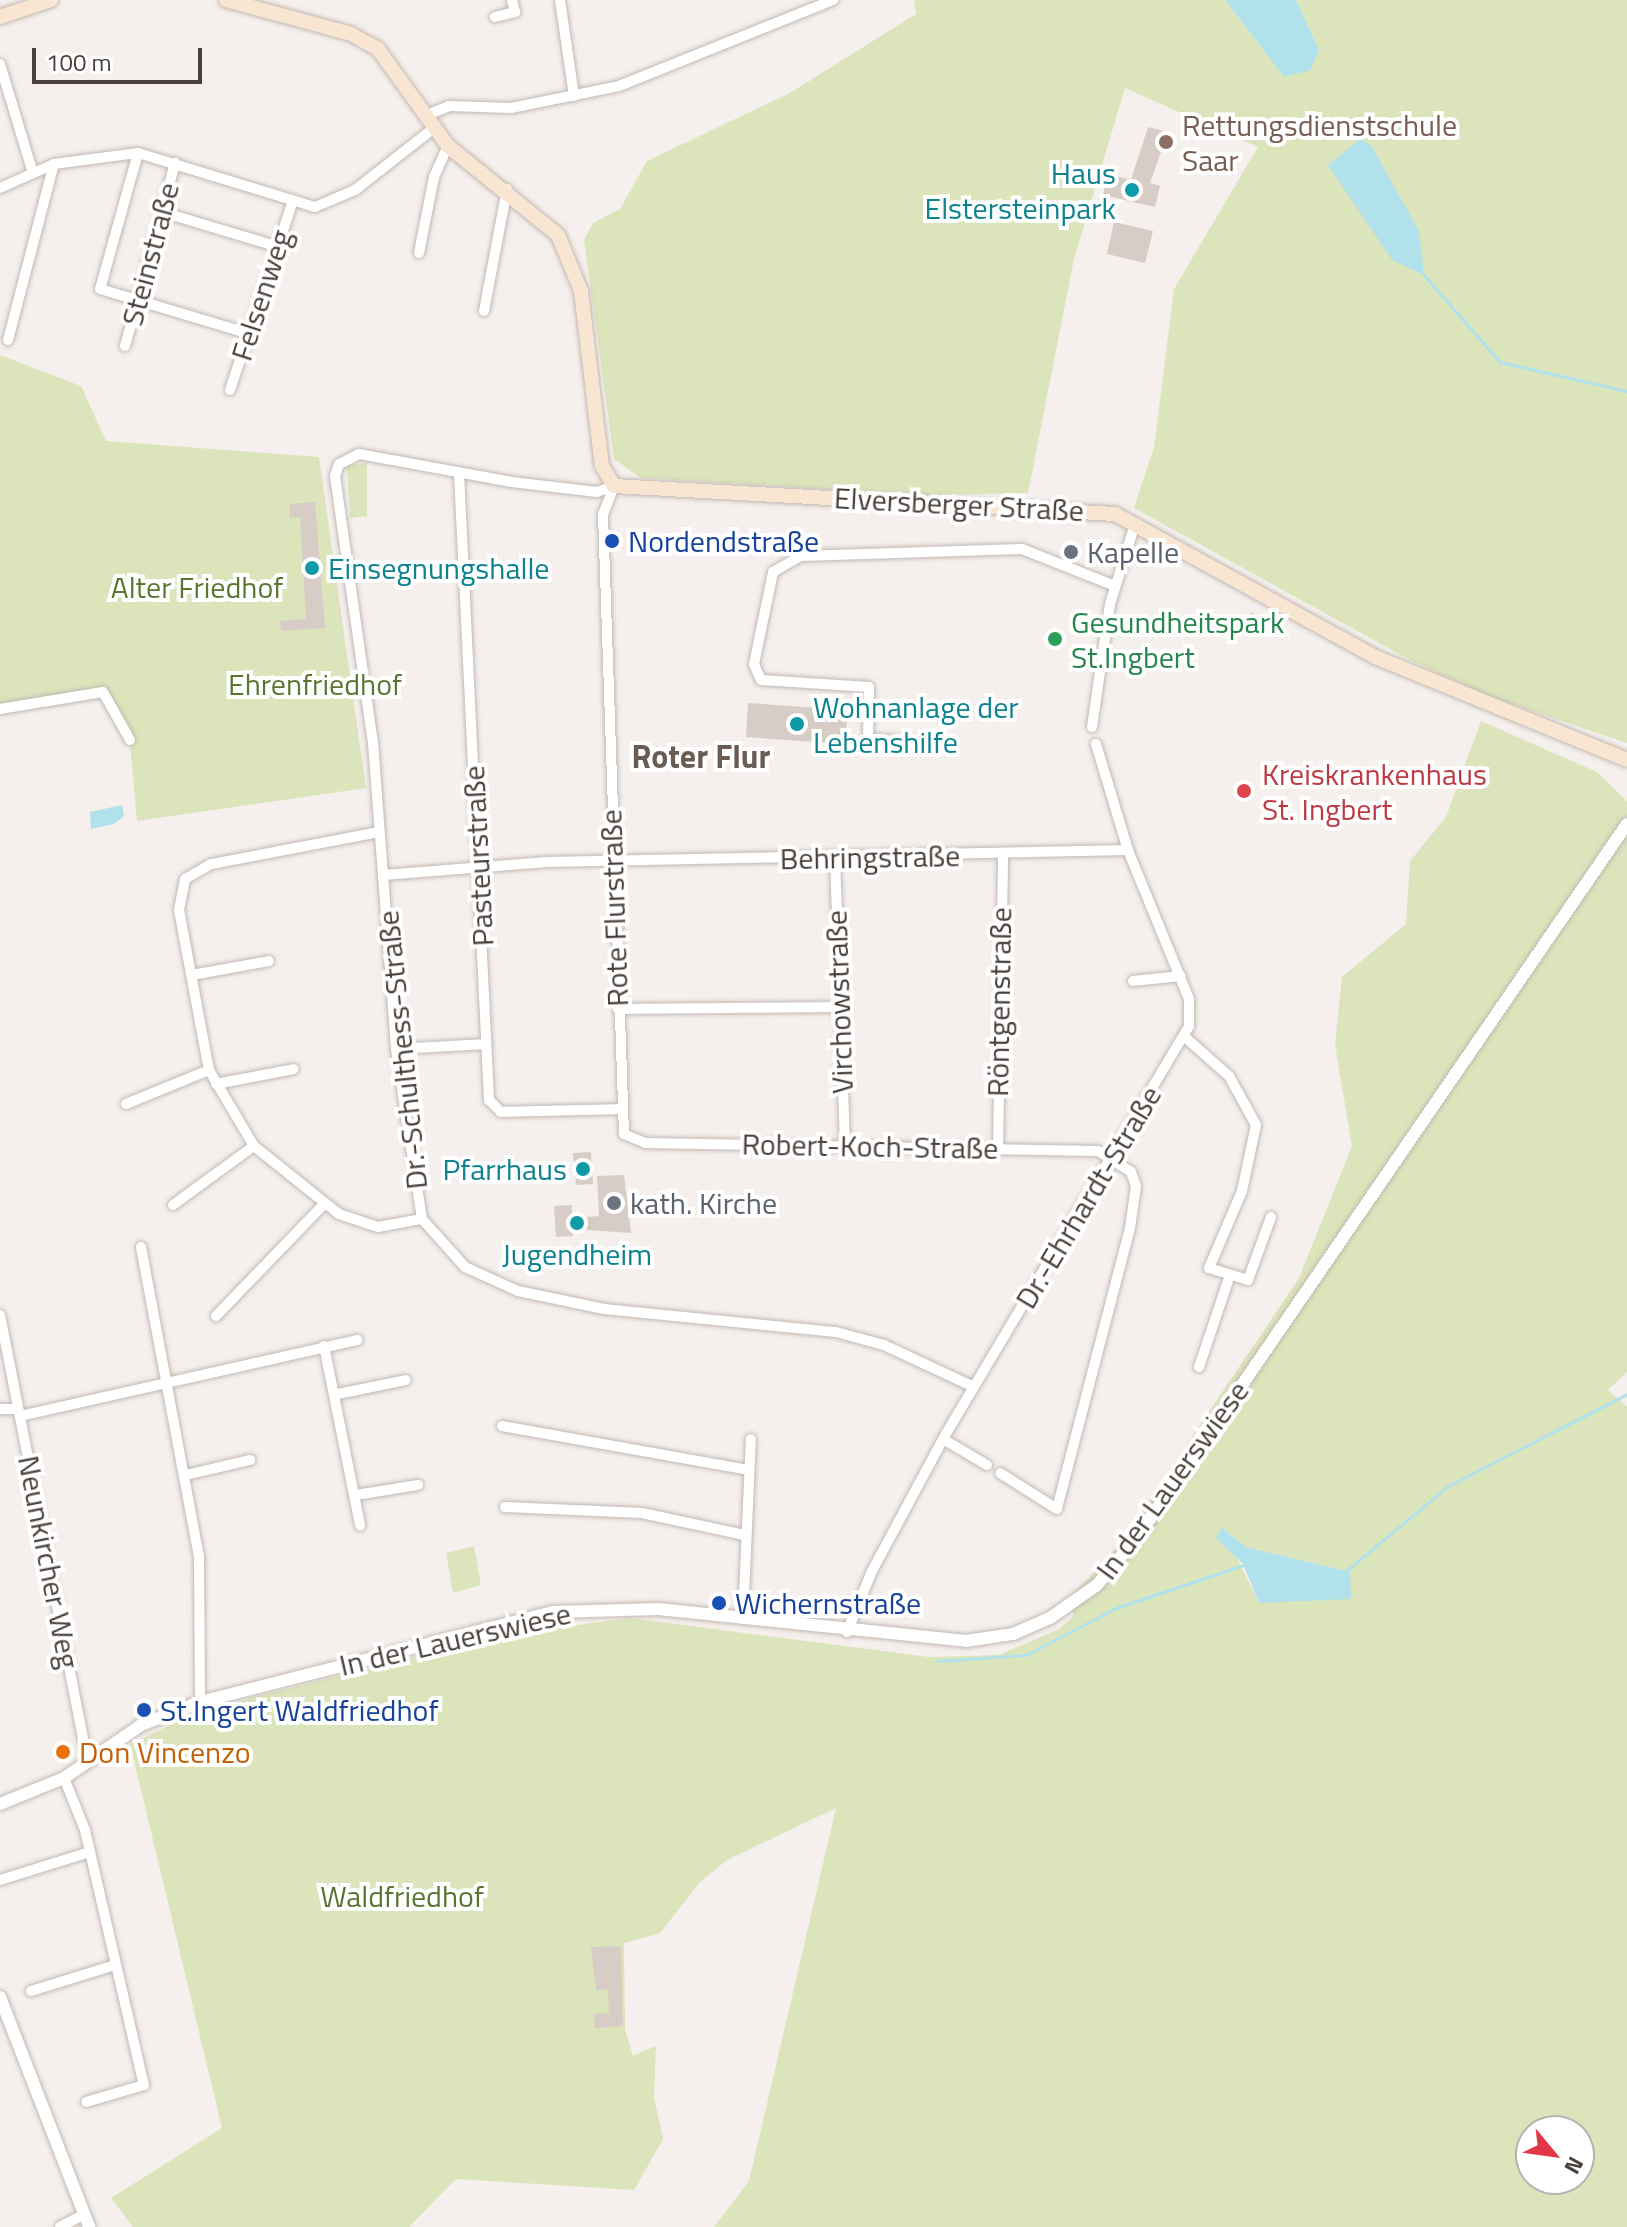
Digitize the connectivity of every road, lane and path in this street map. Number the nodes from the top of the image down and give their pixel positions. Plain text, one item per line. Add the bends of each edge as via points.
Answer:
1 (51, 0) edge
2 (226, 0) edge
3 (512, 0) edge
4 (560, 0) edge
5 (833, 0) edge
6 (0, 17) edge
7 (495, 17) dead end
8 (0, 64) edge
9 (574, 96) junction
10 (430, 121) junction
11 (448, 146) junction
12 (138, 153) junction
13 (175, 163) junction
14 (54, 164) junction
15 (33, 173) junction
16 (0, 188) edge
17 (507, 189) junction
18 (293, 201) junction
19 (162, 212) junction
20 (275, 246) junction
21 (419, 253) dead end
22 (139, 303) junction
23 (484, 311) dead end
24 (247, 333) junction
25 (8, 340) dead end
26 (125, 346) dead end
27 (230, 390) dead end
28 (459, 473) junction
29 (614, 486) junction
30 (1135, 524) junction
31 (1115, 586) junction
32 (0, 709) edge
33 (1092, 727) dead end
34 (130, 740) dead end
35 (921, 743) dead end
36 (1096, 744) dead end
37 (1627, 760) edge
38 (1627, 824) edge
39 (379, 832) junction
40 (1128, 850) junction
41 (1003, 855) junction
42 (835, 858) junction
43 (612, 862) junction
44 (479, 866) junction
45 (383, 875) junction
46 (269, 961) dead end
47 (192, 975) junction
48 (1181, 976) junction
49 (1133, 981) dead end
50 (837, 1007) junction
51 (618, 1009) junction
52 (1185, 1037) junction
53 (486, 1044) junction
54 (396, 1049) junction
55 (294, 1069) dead end
56 (209, 1070) junction
57 (216, 1084) junction
58 (126, 1104) dead end
59 (622, 1109) junction
60 (628, 1139) joint
61 (254, 1146) junction
62 (845, 1147) junction
63 (998, 1149) junction
64 (1112, 1156) junction
65 (324, 1204) junction
66 (173, 1205) dead end
67 (1271, 1217) dead end
68 (422, 1219) junction
69 (141, 1247) dead end
70 (1229, 1278) junction
71 (0, 1315) edge
72 (216, 1316) dead end
73 (358, 1340) dead end
74 (324, 1346) junction
75 (1199, 1367) dead end
76 (170, 1380) junction
77 (406, 1380) dead end
78 (974, 1387) junction
79 (338, 1394) junction
80 (0, 1409) edge
81 (18, 1412) junction
82 (502, 1426) dead end
83 (751, 1439) dead end
84 (943, 1439) junction
85 (250, 1460) dead end
86 (987, 1465) dead end
87 (748, 1470) junction
88 (1000, 1473) dead end
89 (186, 1475) junction
90 (418, 1485) dead end
91 (356, 1495) junction
92 (505, 1507) dead end
93 (360, 1525) dead end
94 (745, 1535) junction
95 (743, 1619) junction
96 (847, 1632) junction
97 (200, 1702) junction
98 (88, 1762) junction
99 (64, 1778) junction
100 (0, 1804) edge
101 (90, 1852) junction
102 (0, 1880) edge
103 (115, 1965) junction
104 (31, 1991) dead end
105 (0, 1997) edge
106 (86, 2102) dead end
107 (86, 2221) edge
108 (60, 2227) edge

1 - 6 main road
2 - 10 main road via 365,40 391,63
3 - 7 street via 515,12
4 - 9 street
5 - 9 street via 633,81
8 - 15 street
9 - 10 street via 511,108 449,106
10 - 11 main road
10 - 18 street via 341,198 315,207
11 - 17 main road
11 - 21 street via 434,177
12 - 13 street
12 - 14 street
12 - 22 street via 99,286
13 - 18 street
13 - 19 street, Steinstraße
14 - 15 street
14 - 25 street
15 - 16 street
17 - 23 street
17 - 29 main road via 558,235 576,270 602,466
18 - 20 street, Felsenweg
19 - 20 street
19 - 22 street, Steinstraße
20 - 24 street, Felsenweg
22 - 24 street
22 - 26 street, Steinstraße
24 - 27 street, Felsenweg
28 - 29 street via 597,492
28 - 39 street, Dr.-Schulthess-Straße via 359,454 339,464 335,476 360,636
28 - 44 street, Pasteurstraße
29 - 30 main road, Elversberger Straße via 900,507 1067,508 1101,511
29 - 43 street, Rote Flurstraße via 603,514
30 - 31 street
30 - 37 main road, Elversberger Straße via 1375,657
31 - 33 street
31 - 35 street via 1022,549 801,556 773,572 754,664 761,680 869,687 868,739
32 - 34 street via 103,692
36 - 40 street, Dr.-Ehrhardt-Straße
38 - 96 street, In der Lauerswiese via 1148,1522 1097,1585 1033,1627 990,1639
39 - 45 street, Dr.-Schulthess-Straße
39 - 47 street via 192,873 178,900
40 - 41 street, Behringstraße
40 - 48 street, Dr.-Ehrhardt-Straße
41 - 42 street, Behringstraße
41 - 63 street, Röntgenstraße
42 - 43 street, Behringstraße
42 - 50 street, Virchowstraße
43 - 44 street, Behringstraße
43 - 51 street, Rote Flurstraße
44 - 45 street, Behringstraße
44 - 53 street, Pasteurstraße
45 - 54 street, Dr.-Schulthess-Straße
46 - 47 street
47 - 56 street
48 - 49 street
48 - 52 street, Dr.-Ehrhardt-Straße via 1191,1014
50 - 51 street
50 - 62 street, Virchowstraße
51 - 59 street, Rote Flurstraße
52 - 64 street, Dr.-Ehrhardt-Straße
52 - 70 street via 1229,1076 1256,1125 1242,1191 1209,1268
53 - 54 street
53 - 59 street, Pasteurstraße via 493,1108
54 - 68 street, Dr.-Schulthess-Straße
55 - 57 street
56 - 57 street
56 - 58 street
57 - 61 street
59 - 60 street, Rote Flurstraße
60 - 62 street, Robert-Koch-Straße
61 - 65 street
61 - 66 street
62 - 63 street, Robert-Koch-Straße
63 - 64 street, Robert-Koch-Straße
64 - 78 street, Dr.-Ehrhardt-Straße
64 - 88 street via 1131,1172 1135,1205 1057,1509
65 - 68 street via 378,1227
65 - 72 street
67 - 70 street via 1248,1280
68 - 78 street, Dr.-Schulthess-Straße via 465,1267 527,1294 604,1309 836,1332 884,1345
69 - 76 street
70 - 75 street
71 - 81 street, Neunkircher Weg
73 - 74 street
74 - 76 street
74 - 79 street
76 - 81 street
76 - 89 street
77 - 79 street
78 - 84 street, Dr.-Ehrhardt-Straße
79 - 91 street
80 - 81 street
81 - 98 street, Neunkircher Weg
82 - 87 street
83 - 87 street
84 - 86 street
84 - 96 street, Dr.-Ehrhardt-Straße via 872,1571
85 - 89 street
87 - 94 street
89 - 97 street via 199,1556
90 - 91 street
91 - 93 street
92 - 94 street via 642,1513
94 - 95 street
95 - 96 street, In der Lauerswiese
95 - 97 street, In der Lauerswiese via 619,1607 554,1612
97 - 98 street, In der Lauerswiese via 141,1725
98 - 99 street, In der Lauerswiese
99 - 100 street, In der Lauerswiese
99 - 101 street
101 - 102 street
101 - 103 street
103 - 104 street
103 - 106 street via 144,2085
105 - 107 street
107 - 108 street

